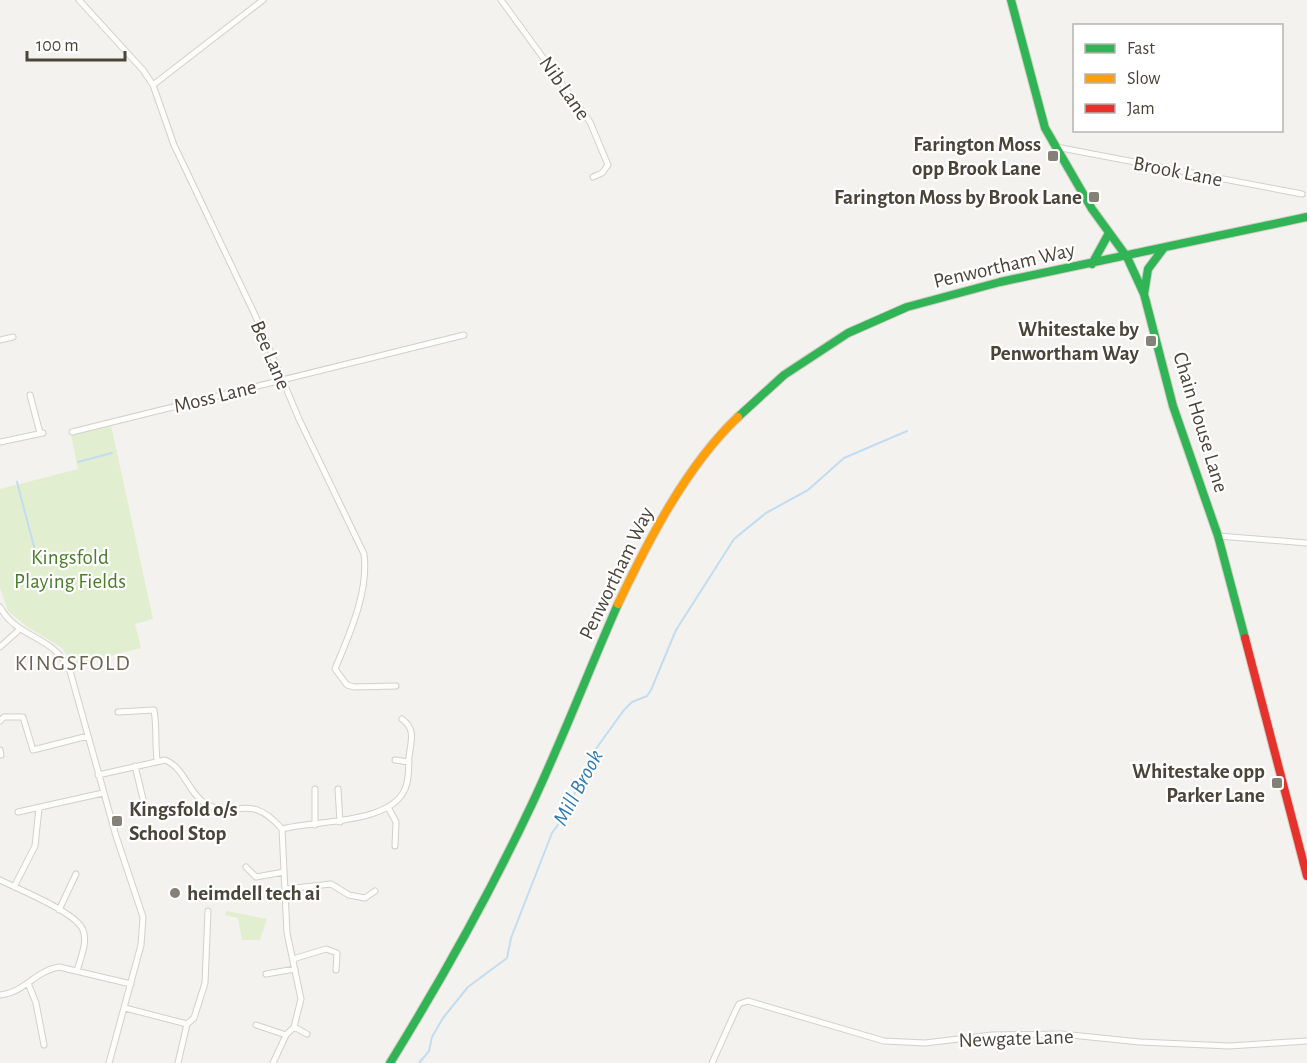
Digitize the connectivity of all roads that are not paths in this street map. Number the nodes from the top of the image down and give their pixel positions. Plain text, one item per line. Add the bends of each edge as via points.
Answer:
1 (79, 0) edge
2 (263, 0) edge
3 (501, 0) edge
4 (1011, 0) edge
5 (153, 85) junction
6 (1054, 147) junction
7 (593, 177) dead end
8 (1302, 194) dead end
9 (1307, 217) edge
10 (1109, 233) junction
11 (1163, 249) junction
12 (1127, 257) junction
13 (1092, 264) junction
14 (1144, 294) junction
15 (464, 335) dead end
16 (13, 337) dead end
17 (0, 340) edge
18 (281, 379) junction
19 (30, 395) dead end
20 (72, 432) dead end
21 (0, 442) edge
22 (1218, 536) junction
23 (1307, 543) edge
24 (0, 607) edge
25 (20, 629) junction
26 (0, 647) edge
27 (396, 686) dead end
28 (118, 712) dead end
29 (402, 720) dead end
30 (0, 721) edge
31 (88, 736) junction
32 (157, 760) junction
33 (395, 760) dead end
34 (409, 762) junction
35 (135, 766) junction
36 (98, 775) junction
37 (315, 789) dead end
38 (338, 789) dead end
39 (103, 793) junction
40 (143, 800) dead end
41 (388, 807) junction
42 (39, 808) junction
43 (18, 812) dead end
44 (340, 822) junction
45 (315, 825) junction
46 (282, 829) junction
47 (395, 846) dead end
48 (1306, 865) edge
49 (246, 867) dead end
50 (285, 872) junction
51 (76, 874) dead end
52 (1307, 876) edge
53 (256, 877) junction
54 (0, 879) edge
55 (255, 885) dead end
56 (14, 887) junction
57 (286, 890) junction
58 (375, 891) dead end
59 (59, 910) junction
60 (208, 911) dead end
61 (293, 959) junction
62 (295, 969) junction
63 (336, 970) dead end
64 (77, 971) junction
65 (266, 974) dead end
66 (28, 983) junction
67 (131, 984) junction
68 (0, 996) edge
69 (124, 1008) junction
70 (418, 1018) junction
71 (187, 1024) junction
72 (256, 1025) dead end
73 (294, 1027) junction
74 (308, 1034) dead end
75 (286, 1035) junction
76 (1307, 1041) edge
77 (44, 1045) dead end
78 (109, 1063) edge
79 (178, 1063) edge
80 (273, 1063) edge
81 (390, 1063) edge
82 (399, 1063) edge
83 (712, 1063) edge

1 - 5 street, Bee Lane
2 - 5 street
3 - 7 street, Nib Lane via 590,122 608,165
4 - 6 main road, Chain House Lane
5 - 18 street, Bee Lane via 174,145
6 - 8 street, Brook Lane
6 - 10 main road, Chain House Lane
9 - 11 main road, Penwortham Way
10 - 12 main road, Chain House Lane
10 - 13 main road
11 - 12 main road, Penwortham Way
11 - 14 main road via 1148,264
12 - 13 main road, Penwortham Way
12 - 14 main road, Chain House Lane
13 - 70 main road, Penwortham Way via 963,290 901,309 847,333 799,363 737,416 692,469 637,560 534,800 495,880
14 - 22 main road, Chain House Lane via 1173,406
15 - 18 street, Moss Lane
16 - 17 street
18 - 20 street, Moss Lane
18 - 27 street, Bee Lane via 364,555 360,598 334,669 347,685 354,687
19 - 21 street via 41,433
22 - 23 street
22 - 48 main road, Chain House Lane
24 - 25 street
25 - 26 street
25 - 31 street via 63,657
28 - 32 street via 154,710
29 - 34 street via 412,732
30 - 31 street via 4,717 23,717 33,750
31 - 36 street
32 - 35 street
32 - 46 street via 173,763 207,805 256,808
33 - 34 street
34 - 41 street via 406,788
35 - 36 street
35 - 40 street
36 - 39 street
37 - 45 street
38 - 44 street
39 - 42 street
39 - 67 street via 143,917
41 - 44 street
41 - 47 street via 396,822
42 - 43 street
42 - 56 street via 35,846
44 - 45 street
45 - 46 street
46 - 50 street
48 - 52 main road, Chain House Lane
49 - 53 street
50 - 53 street
50 - 57 street
51 - 59 street
53 - 55 street
54 - 56 street
56 - 59 street
57 - 58 street via 331,884 349,896 365,898
57 - 61 street
59 - 64 street via 84,932 84,949
60 - 71 street via 205,984 194,1018
61 - 62 street
61 - 63 street via 326,949 337,953
62 - 65 street
62 - 73 street via 301,999
64 - 66 street via 47,969
64 - 67 street
66 - 68 street
66 - 77 street
67 - 69 street
69 - 71 street
69 - 78 street
70 - 81 main road, Penwortham Way
70 - 82 main road, Penwortham Way
71 - 79 street
72 - 75 street
73 - 74 street
73 - 75 street
75 - 80 street
76 - 83 street, Newgate Lane via 1229,1046 1061,1034 992,1035 925,1043 884,1041 752,1001 739,1004

